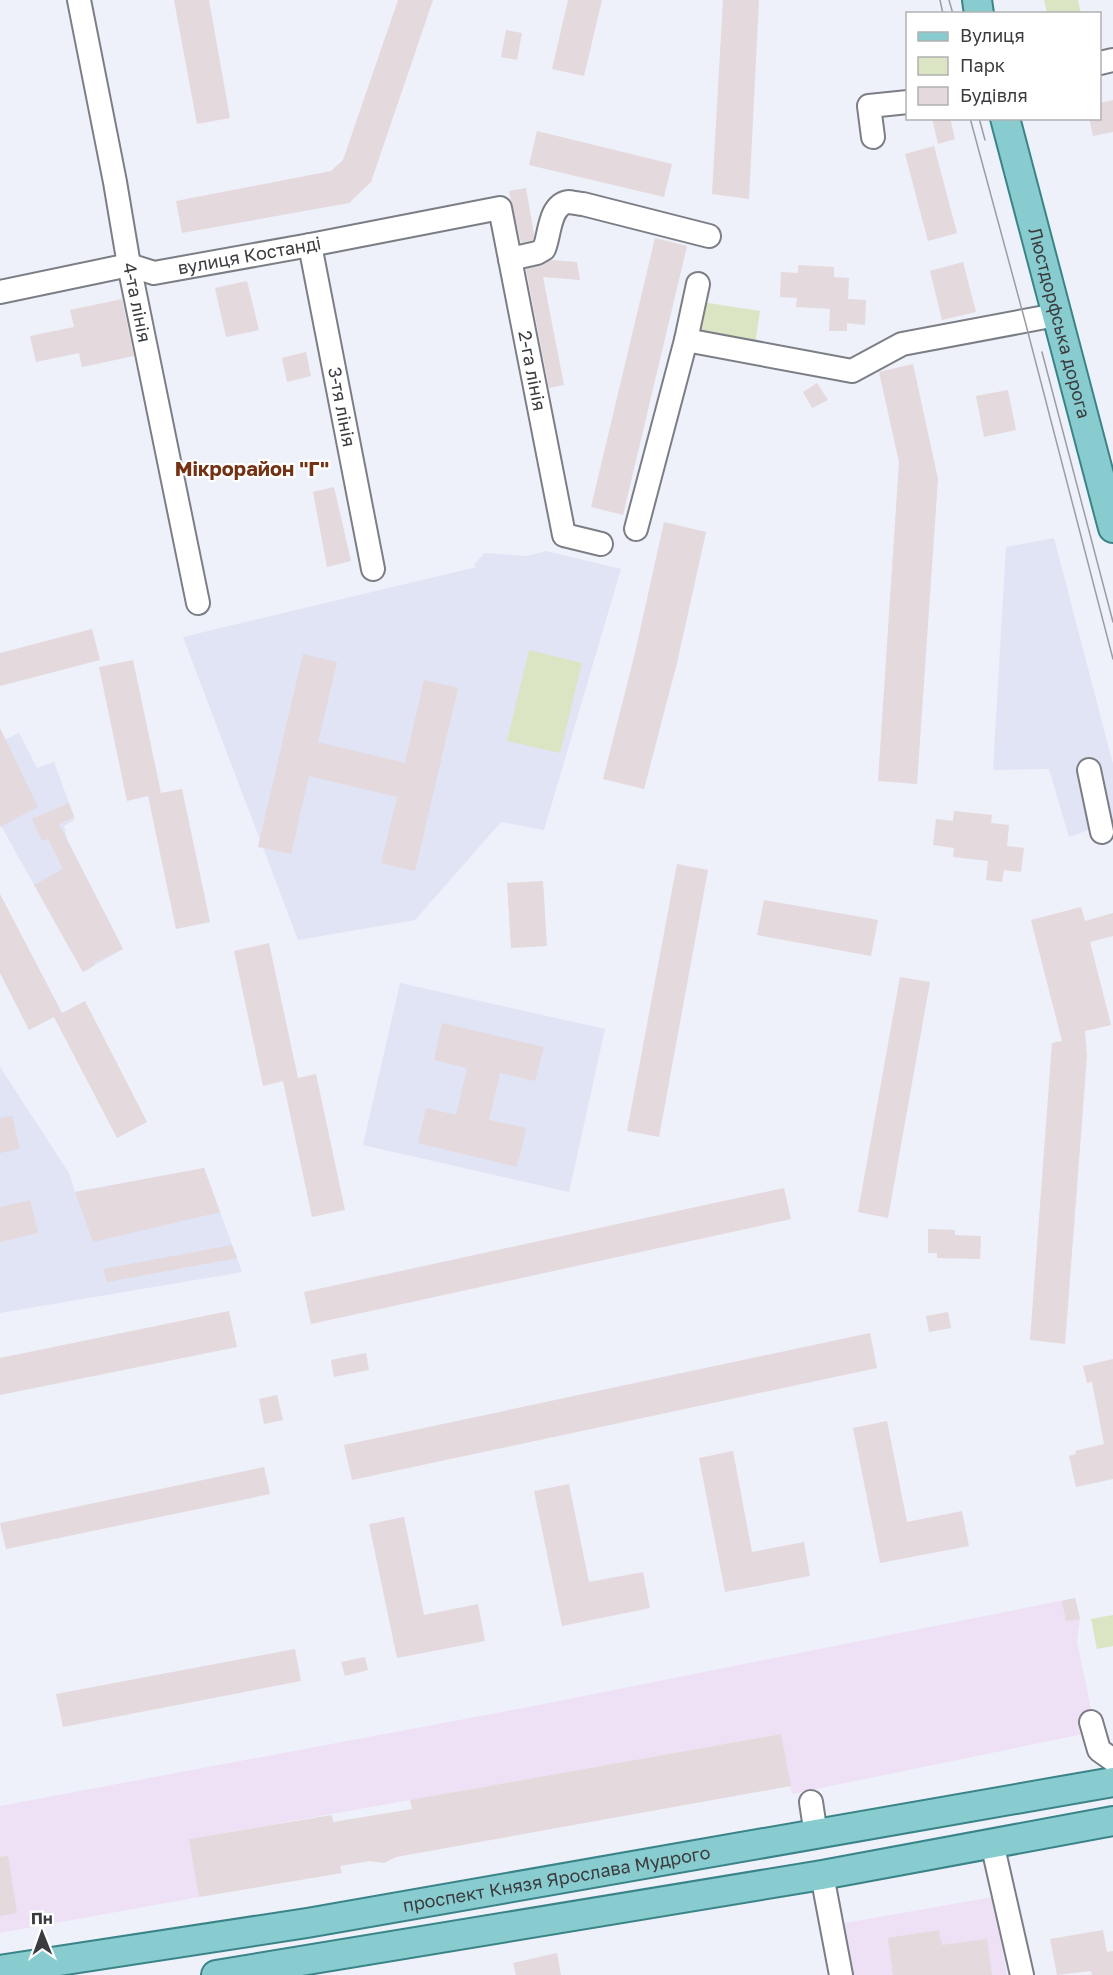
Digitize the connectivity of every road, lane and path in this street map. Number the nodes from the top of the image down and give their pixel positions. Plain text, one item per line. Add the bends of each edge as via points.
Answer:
1 (79, 0) edge
2 (906, 102) edge
3 (1006, 120) edge
4 (873, 137) dead end
5 (500, 208) joint
6 (709, 236) dead end
7 (310, 245) junction
8 (510, 259) junction
9 (129, 265) junction
10 (698, 284) dead end
11 (0, 291) edge
12 (1056, 315) junction
13 (686, 340) junction
14 (1113, 528) edge
15 (636, 529) dead end
16 (602, 544) dead end
17 (373, 569) dead end
18 (198, 603) dead end
19 (1089, 771) dead end
20 (1102, 832) dead end
21 (1091, 1722) dead end
22 (1113, 1760) edge
23 (1113, 1782) edge
24 (811, 1802) dead end
25 (1113, 1821) edge
26 (816, 1835) junction
27 (992, 1844) junction
28 (822, 1875) junction
29 (330, 1965) edge
30 (0, 1970) edge
31 (216, 1975) edge
32 (841, 1975) edge
33 (1022, 1975) edge

1 - 9 street, 4-та лінія
2 - 4 street via 869,106
3 - 12 main road, Люстдорфська дорога
5 - 7 street, вулиця Костанді
5 - 8 street, 2-га лінія
6 - 8 street via 567,202 558,207 552,218 544,249
7 - 9 street, вулиця Костанді via 154,273
7 - 17 street, 3-тя лінія
8 - 16 street, 2-га лінія via 564,535
9 - 11 street, вулиця Костанді
9 - 18 street, 4-та лінія
10 - 13 street
12 - 13 street via 902,344 852,370
12 - 14 main road, Люстдорфська дорога
13 - 15 street
19 - 20 street
21 - 22 street via 1099,1750
23 - 26 main road, проспект Князя Ярослава Мудрого
24 - 26 street
25 - 27 main road, проспект Князя Ярослава Мудрого
26 - 30 main road, проспект Князя Ярослава Мудрого via 308,1923
27 - 28 main road, проспект Князя Ярослава Мудрого
27 - 33 street
28 - 29 main road, проспект Князя Ярослава Мудрого
28 - 32 street
29 - 31 main road, проспект Князя Ярослава Мудрого

